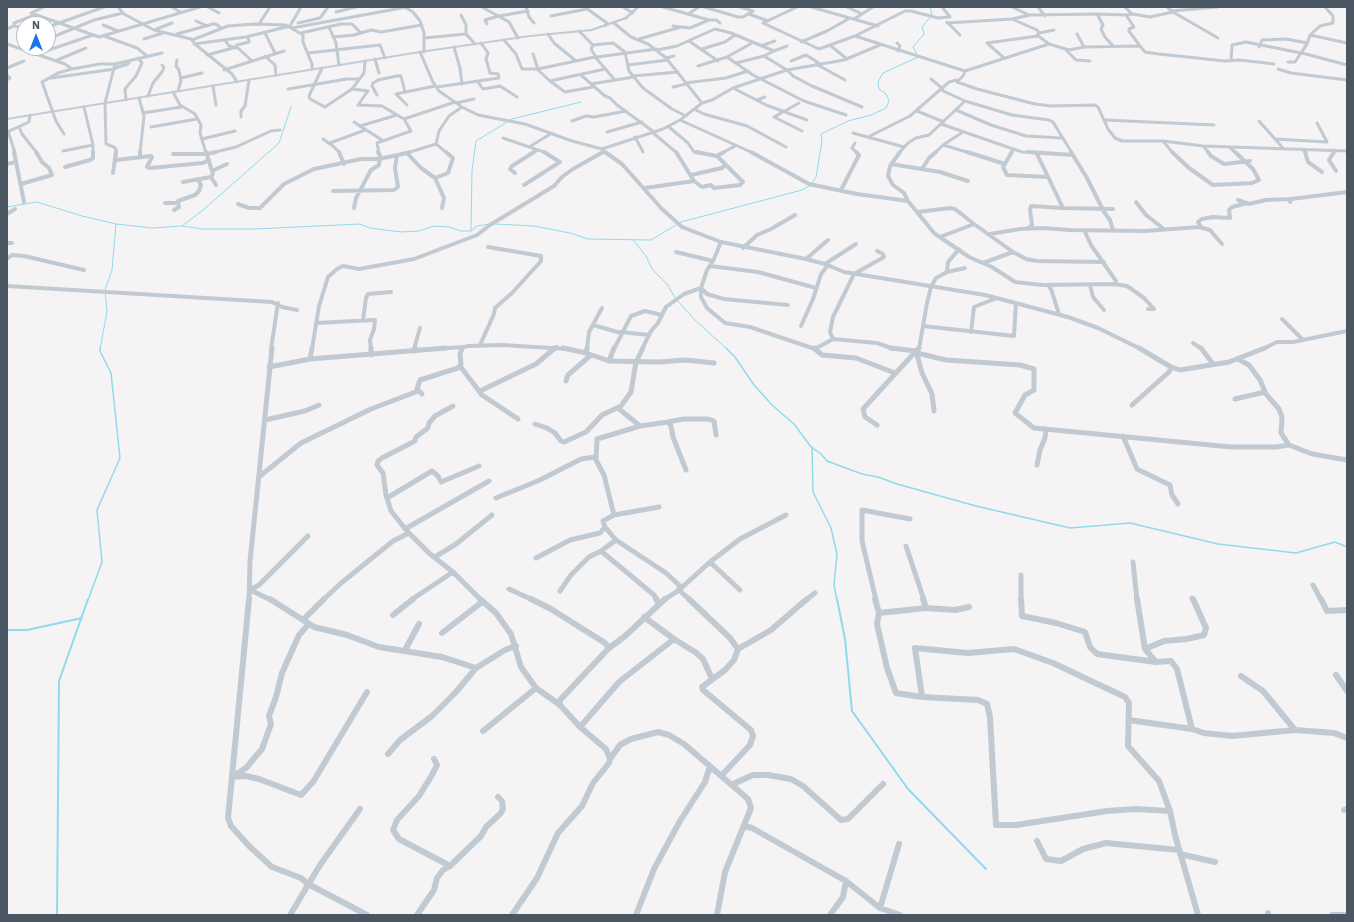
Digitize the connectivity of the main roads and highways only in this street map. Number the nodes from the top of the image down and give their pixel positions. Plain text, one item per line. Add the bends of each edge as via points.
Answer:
1 (638, 7) edge
2 (7, 119) edge

1 - 2 main road via 626,18 614,23 579,31 454,47

